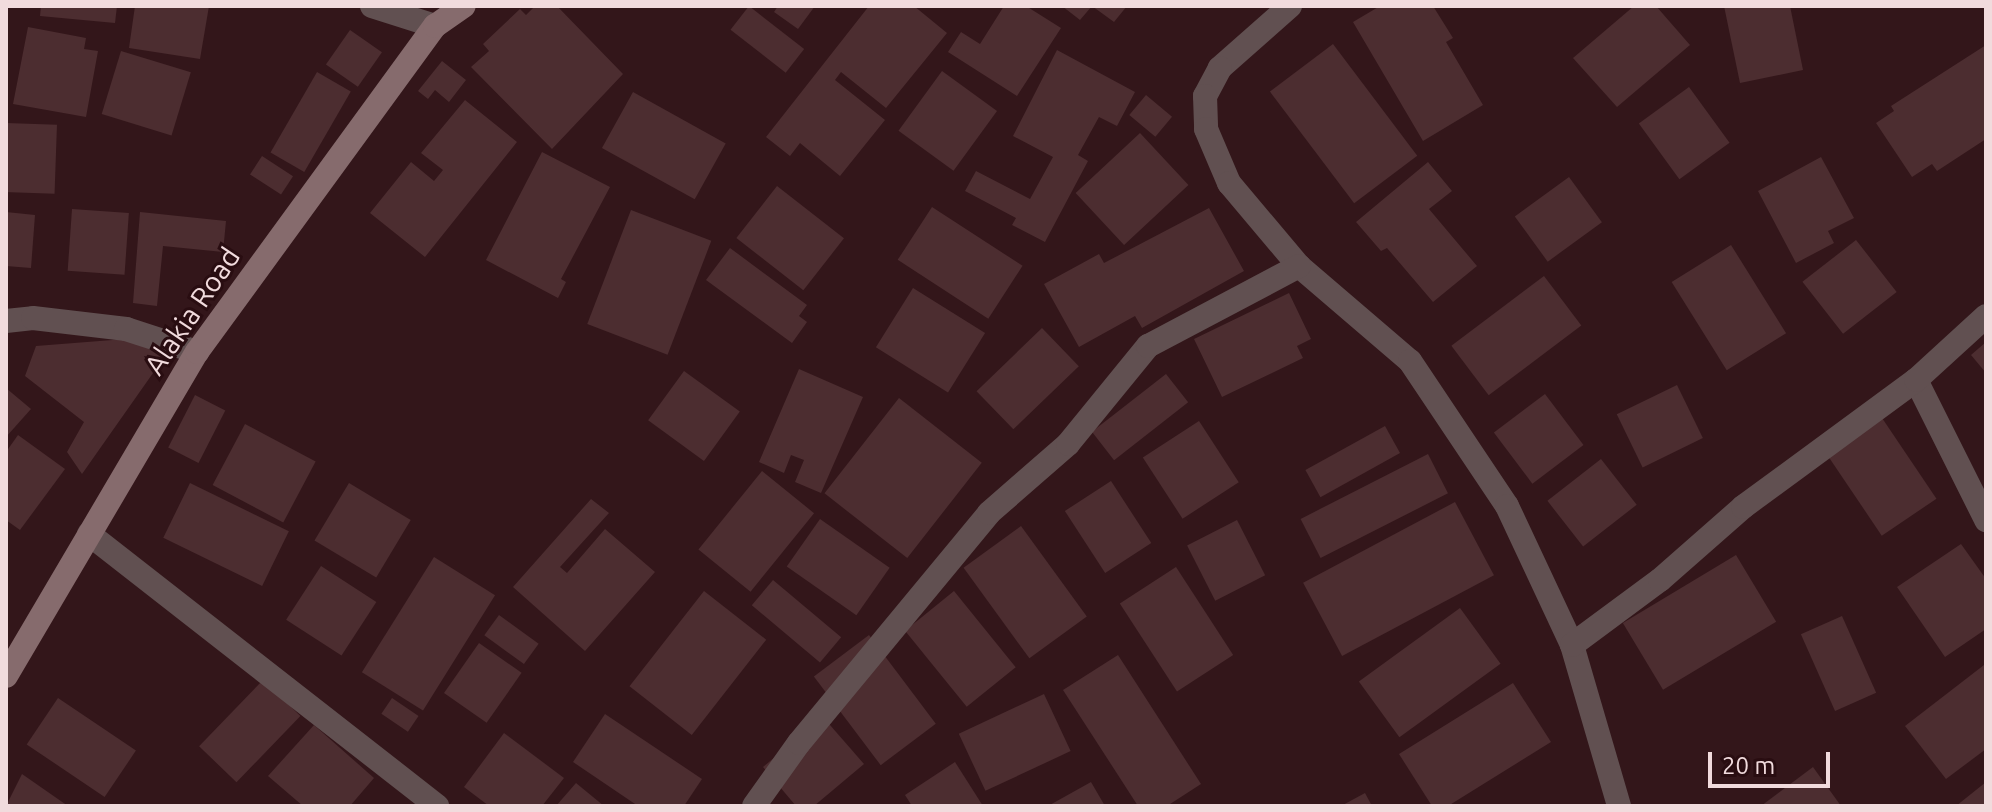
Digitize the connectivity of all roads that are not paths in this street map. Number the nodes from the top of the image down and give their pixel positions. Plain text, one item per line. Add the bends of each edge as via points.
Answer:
1 (372, 6) edge
2 (464, 6) edge
3 (1290, 6) edge
4 (435, 26) junction
5 (1299, 266) junction
6 (1986, 316) edge
7 (6, 321) edge
8 (197, 352) junction
9 (1916, 380) junction
10 (1986, 520) edge
11 (89, 534) junction
12 (1572, 645) junction
13 (6, 676) edge
14 (437, 806) edge
15 (754, 806) edge
16 (1619, 806) edge

1 - 4 street
2 - 4 street, Alakia Road
3 - 5 street via 1220,68 1205,96 1206,129 1229,183
4 - 8 street, Alakia Road
5 - 12 street via 1410,361 1507,506
5 - 15 street via 1148,346 1068,444 989,513 799,743
6 - 9 street
7 - 8 street via 33,318 126,329
8 - 11 street, Alakia Road
9 - 10 street
9 - 12 street via 1743,507 1660,580
11 - 13 street, Alakia Road
11 - 14 street
12 - 16 street

